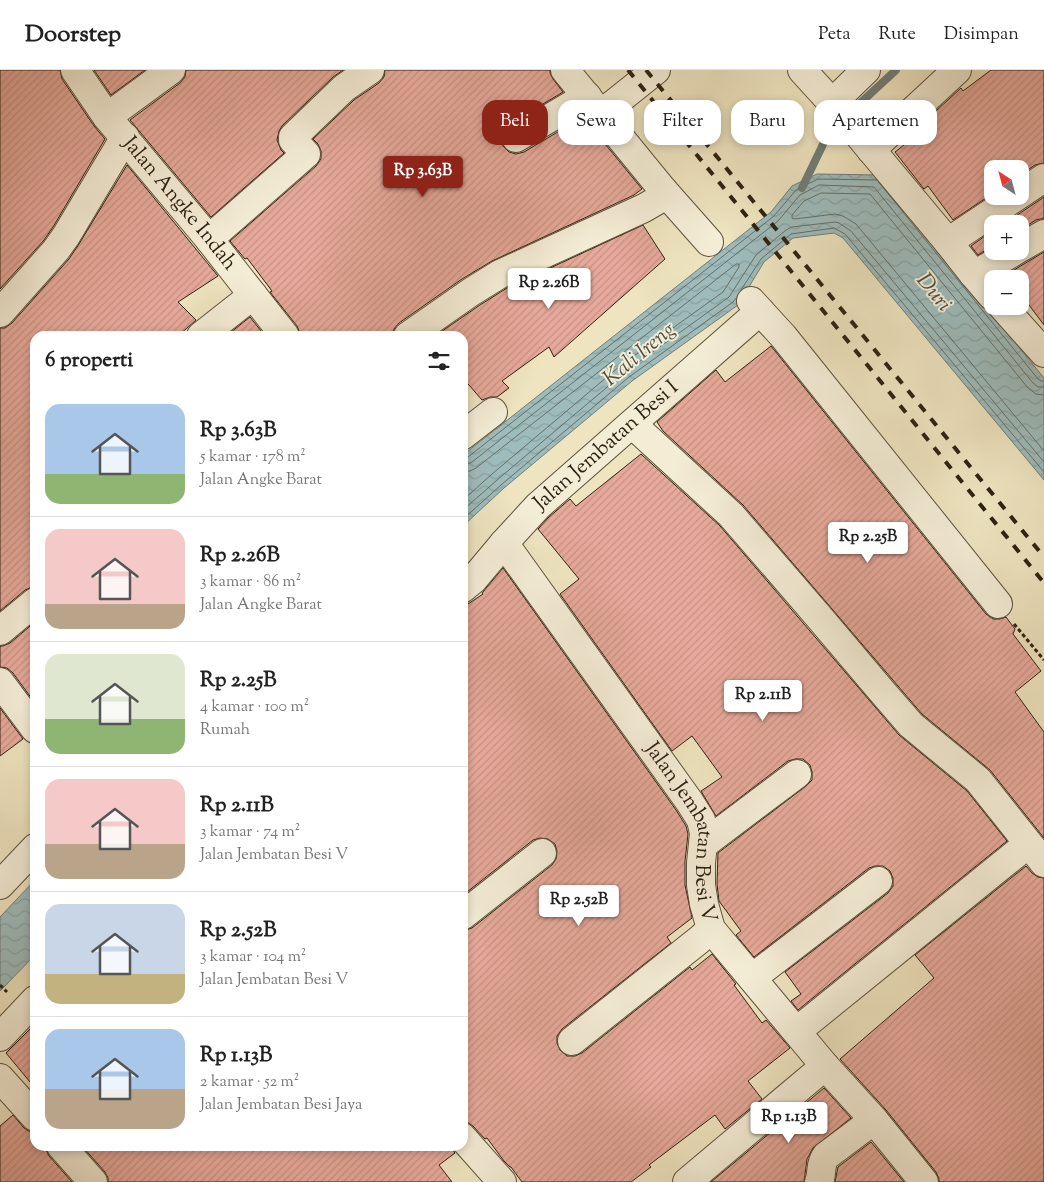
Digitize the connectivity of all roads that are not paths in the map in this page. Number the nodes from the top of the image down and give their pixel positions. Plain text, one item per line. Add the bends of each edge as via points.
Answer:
1 (75, 70) edge
2 (171, 70) edge
3 (370, 70) edge
4 (565, 70) edge
5 (656, 70) edge
6 (802, 70) edge
7 (866, 70) edge
8 (957, 70) edge
9 (590, 100) edge
10 (603, 100) edge
11 (829, 100) edge
12 (837, 100) edge
13 (107, 117) junction
14 (125, 137) junction
15 (626, 145) edge
16 (867, 145) edge
17 (871, 150) junction
18 (1044, 178) edge
19 (1029, 188) edge
20 (663, 190) junction
21 (1004, 205) edge
22 (1044, 234) edge
23 (209, 239) junction
24 (709, 242) dead end
25 (948, 242) junction
26 (1029, 243) edge
27 (1000, 260) edge
28 (974, 276) junction
29 (984, 287) edge
30 (253, 295) junction
31 (0, 313) edge
32 (1010, 315) edge
33 (207, 331) edge
34 (282, 331) edge
35 (415, 331) edge
36 (1044, 353) edge
37 (493, 412) dead end
38 (632, 424) junction
39 (468, 431) edge
40 (504, 543) junction
41 (468, 577) edge
42 (998, 604) road end
43 (30, 606) edge
44 (0, 631) edge
45 (0, 682) edge
46 (30, 722) edge
47 (797, 774) dead end
48 (704, 844) junction
49 (30, 853) edge
50 (542, 853) dead end
51 (1036, 854) edge
52 (2, 878) edge
53 (878, 881) dead end
54 (468, 911) edge
55 (711, 929) junction
56 (752, 978) junction
57 (30, 1005) edge
58 (796, 1031) junction
59 (0, 1037) edge
60 (572, 1041) dead end
61 (825, 1066) junction
62 (0, 1078) edge
63 (30, 1111) edge
64 (874, 1120) junction
65 (468, 1145) edge
66 (65, 1151) edge
67 (93, 1182) edge
68 (502, 1182) edge
69 (687, 1182) edge
70 (819, 1182) edge
71 (924, 1182) edge

1 - 13 street, Jalan Angke Indah
2 - 13 street
3 - 23 street via 344,88 293,137 306,154
4 - 9 street
5 - 10 street
6 - 11 street
7 - 12 street
8 - 17 street
13 - 14 street, Jalan Angke Indah
14 - 23 street, Jalan Angke Indah
14 - 31 street via 66,236
15 - 20 street
16 - 17 street
17 - 25 street
18 - 19 street
20 - 24 street
20 - 35 street via 664,194 656,202 500,274
21 - 25 street
22 - 26 street
23 - 30 street, Jalan Angke Indah
25 - 28 street
27 - 28 street
28 - 29 street
30 - 33 street
30 - 34 street, Jalan Angke Indah
32 - 36 street
37 - 39 street
38 - 40 street, Jalan Jembatan Besi I via 538,506
38 - 42 street, Jalan Jembatan Besi I via 756,306
38 - 51 street via 731,514 911,725 978,780
40 - 41 street, Jalan Jembatan Besi I
40 - 48 street, Jalan Jembatan Besi V via 701,820
43 - 44 street
45 - 46 street
47 - 48 street
48 - 55 street, Jalan Jembatan Besi V via 701,885
49 - 52 street
50 - 54 street
51 - 58 street
53 - 56 street
55 - 56 street, Jalan Jembatan Besi V
55 - 60 street
56 - 58 street, Jalan Jembatan Besi V
57 - 59 street
58 - 61 street, Jalan Jembatan Besi V
61 - 64 street, Jalan Jembatan Besi V
61 - 69 street
62 - 63 street
64 - 70 street via 826,1156 821,1163
64 - 71 street, Jalan Jembatan Besi V
65 - 68 street
66 - 67 street

